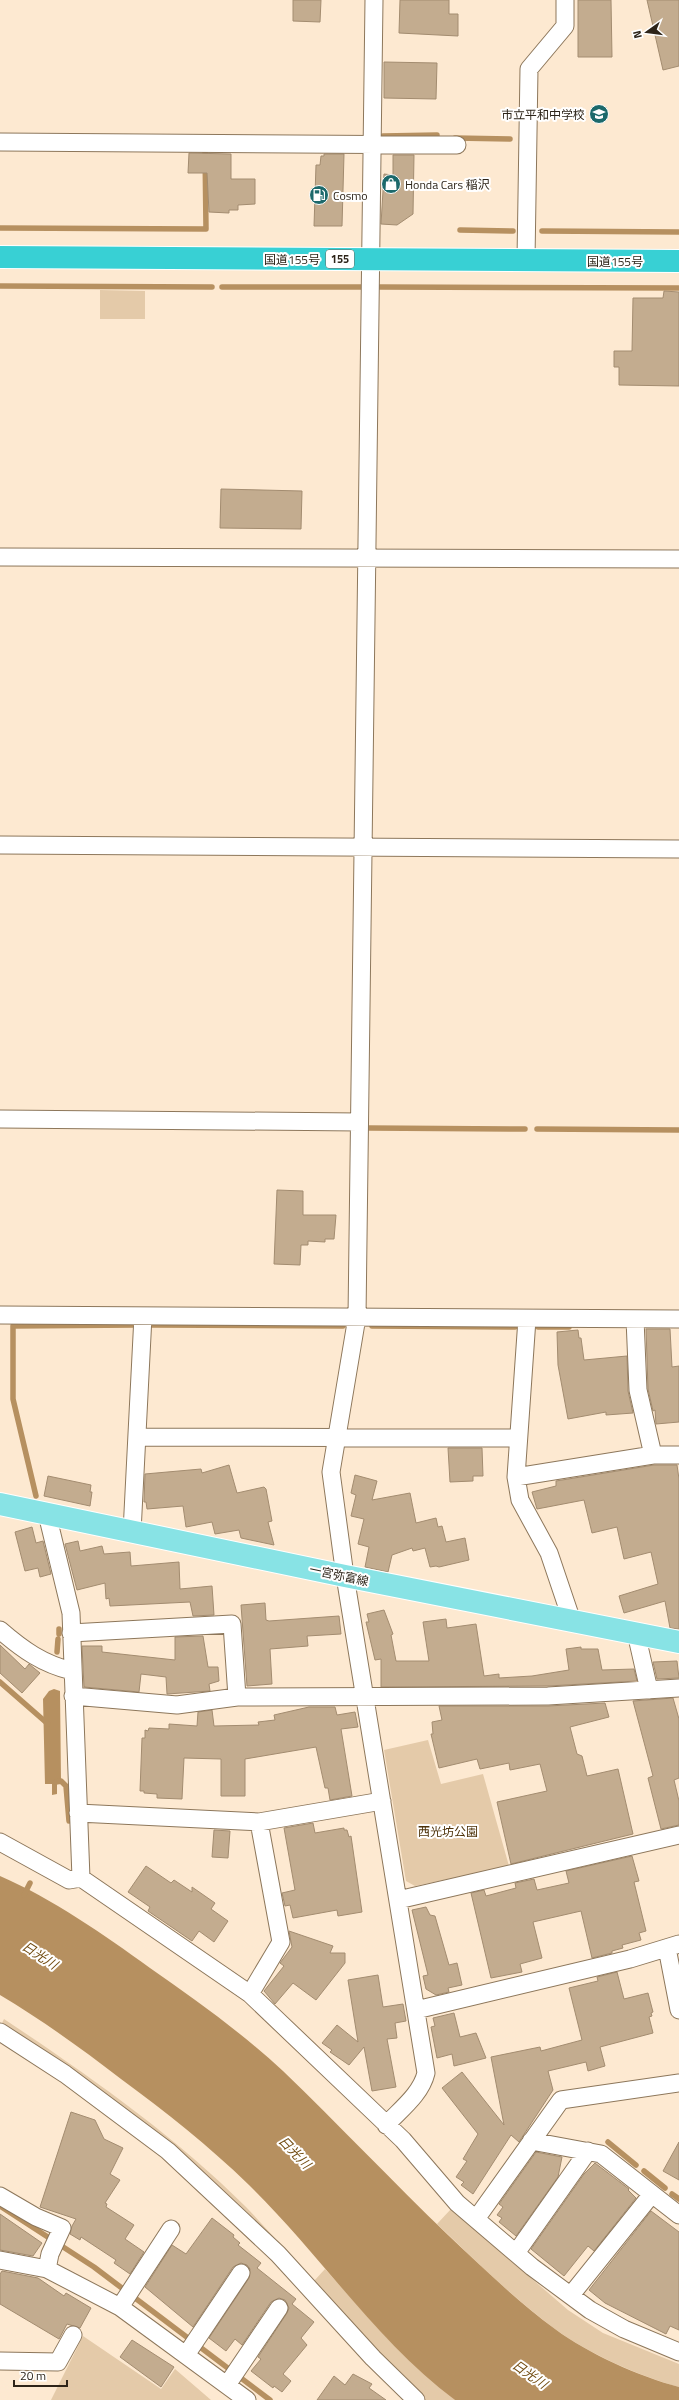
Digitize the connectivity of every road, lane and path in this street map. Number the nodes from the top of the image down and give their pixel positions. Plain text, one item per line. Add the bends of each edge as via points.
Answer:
1 (374, 0) edge
2 (565, 0) edge
3 (0, 142) edge
4 (372, 144) junction
5 (457, 145) dead end
6 (0, 257) edge
7 (371, 259) junction
8 (526, 260) junction
9 (679, 261) edge
10 (0, 557) edge
11 (367, 558) junction
12 (679, 559) edge
13 (0, 845) edge
14 (363, 847) junction
15 (679, 849) edge
16 (0, 1119) edge
17 (359, 1122) junction
18 (0, 1315) edge
19 (143, 1316) junction
20 (357, 1317) junction
21 (527, 1319) junction
22 (635, 1319) junction
23 (679, 1319) edge
24 (137, 1437) junction
25 (337, 1438) junction
26 (518, 1438) junction
27 (653, 1455) junction
28 (679, 1455) edge
29 (516, 1477) junction
30 (0, 1504) edge
31 (47, 1514) junction
32 (132, 1532) junction
33 (345, 1576) junction
34 (572, 1621) junction
35 (0, 1630) edge
36 (72, 1633) junction
37 (636, 1633) junction
38 (679, 1642) edge
39 (72, 1671) junction
40 (679, 1688) edge
41 (649, 1690) junction
42 (365, 1695) junction
43 (73, 1696) junction
44 (237, 1697) junction
45 (382, 1801) junction
46 (78, 1813) junction
47 (260, 1822) junction
48 (679, 1835) edge
49 (0, 1842) edge
50 (81, 1878) junction
51 (398, 1900) junction
52 (673, 1946) edge
53 (250, 1994) junction
54 (416, 2010) junction
55 (679, 2010) edge
56 (0, 2032) edge
57 (679, 2083) edge
58 (386, 2125) junction
59 (531, 2141) junction
60 (588, 2151) junction
61 (652, 2194) junction
62 (0, 2196) edge
63 (679, 2215) edge
64 (476, 2219) junction
65 (171, 2229) dead end
66 (516, 2253) junction
67 (0, 2260) edge
68 (49, 2262) junction
69 (241, 2273) dead end
70 (571, 2296) junction
71 (122, 2303) junction
72 (279, 2308) dead end
73 (73, 2335) dead end
74 (190, 2348) junction
75 (679, 2352) edge
76 (0, 2361) edge
77 (231, 2379) junction
78 (247, 2400) edge
79 (416, 2400) edge

1 - 4 street
2 - 8 street via 565,26 529,70
3 - 4 street
4 - 5 street
4 - 7 street
6 - 7 highway, 国道155号 / 155
7 - 8 highway, 国道155号 / 155
7 - 11 street
8 - 9 highway, 国道155号 / 155
10 - 11 street
11 - 12 street
11 - 14 street
13 - 14 street
14 - 15 street
14 - 17 street
16 - 17 street
17 - 20 street
18 - 19 street
19 - 20 street
19 - 24 street
20 - 21 street
20 - 25 street
21 - 22 street
21 - 26 street
22 - 23 street
22 - 27 street via 638,1390
24 - 25 street
24 - 32 street
25 - 26 street
25 - 33 street via 331,1472
26 - 29 street
27 - 28 street
27 - 29 street
29 - 34 street via 520,1500 549,1554
30 - 31 main road, 一宮弥富線
31 - 32 main road, 一宮弥富線
31 - 36 street via 71,1613
32 - 33 main road, 一宮弥富線
33 - 34 main road, 一宮弥富線
33 - 42 street
34 - 37 main road, 一宮弥富線
35 - 39 street via 29,1653 51,1666
36 - 39 street
36 - 44 street via 232,1624
37 - 38 main road, 一宮弥富線
37 - 41 street
39 - 43 street
40 - 41 street
41 - 42 street via 548,1696
42 - 44 street
42 - 45 street
43 - 44 street via 177,1706
43 - 46 street
45 - 47 street
45 - 51 street
46 - 47 street
46 - 50 street
47 - 53 street via 281,1942
48 - 51 street
49 - 50 street via 69,1880
50 - 53 street
51 - 54 street
52 - 54 street
52 - 55 street
53 - 58 street
54 - 58 street via 426,2073 424,2083
56 - 79 street via 65,2074 168,2151 278,2254 373,2358
57 - 59 street via 561,2100
58 - 64 street via 404,2140 458,2203
59 - 60 street
59 - 64 street
60 - 61 street via 601,2154
60 - 66 street
61 - 63 street
61 - 70 street
62 - 68 street via 36,2217 62,2228
64 - 66 street
65 - 71 street
66 - 70 street
67 - 68 street
68 - 71 street
69 - 74 street
70 - 75 street via 624,2329
71 - 74 street
72 - 77 street
73 - 76 street via 58,2362
74 - 77 street
77 - 78 street

